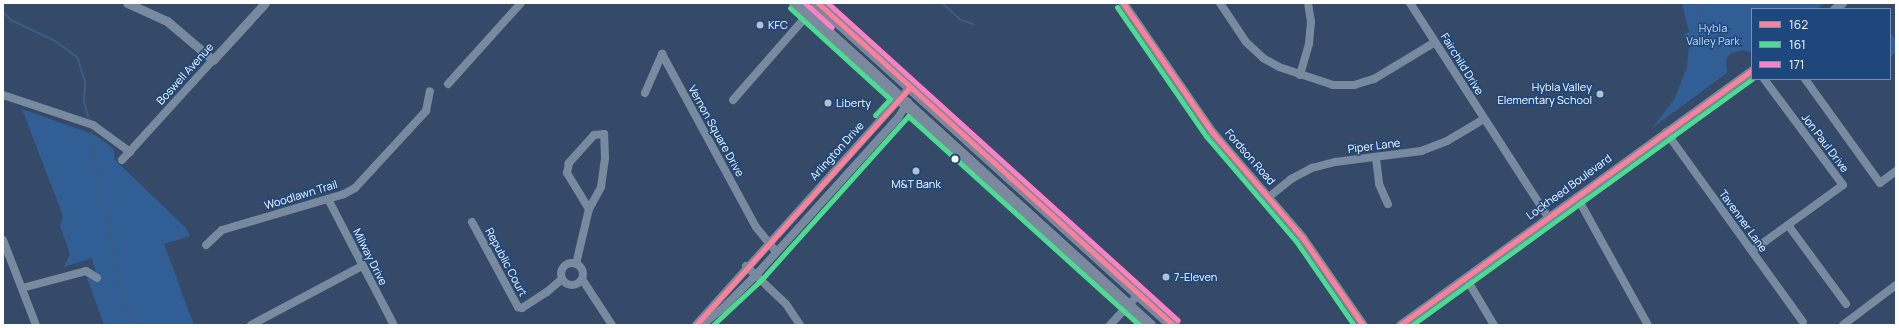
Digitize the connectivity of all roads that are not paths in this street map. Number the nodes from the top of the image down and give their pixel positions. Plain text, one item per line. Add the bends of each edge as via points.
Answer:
1 (127, 3) edge
2 (265, 3) edge
3 (521, 3) edge
4 (795, 3) edge
5 (818, 3) edge
6 (1123, 3) edge
7 (1220, 3) edge
8 (1308, 3) edge
9 (1410, 3) edge
10 (808, 15) junction
11 (1434, 42) junction
12 (213, 60) junction
13 (1751, 71) edge
14 (1300, 75) junction
15 (1765, 80) edge
16 (1806, 80) edge
17 (448, 84) dead end
18 (910, 87) junction
19 (430, 91) dead end
20 (645, 93) dead end
21 (3, 96) edge
22 (733, 100) dead end
23 (904, 102) junction
24 (1484, 119) junction
25 (1666, 132) junction
26 (130, 152) junction
27 (1376, 158) junction
28 (122, 160) dead end
29 (1896, 171) edge
30 (1269, 197) junction
31 (1576, 197) junction
32 (328, 199) junction
33 (1388, 204) dead end
34 (589, 209) junction
35 (1548, 217) junction
36 (472, 222) dead end
37 (1788, 225) junction
38 (3, 240) edge
39 (768, 242) junction
40 (206, 245) dead end
41 (1752, 251) junction
42 (776, 252) junction
43 (576, 264) junction
44 (362, 266) junction
45 (746, 266) junction
46 (756, 275) junction
47 (97, 278) dead end
48 (582, 278) junction
49 (1466, 278) junction
50 (562, 279) junction
51 (1896, 285) edge
52 (22, 288) junction
53 (1139, 294) junction
54 (1846, 304) dead end
55 (1128, 306) junction
56 (1803, 322) dead end
57 (36, 325) edge
58 (251, 325) edge
59 (394, 325) edge
60 (612, 325) edge
61 (696, 325) edge
62 (702, 325) edge
63 (800, 325) edge
64 (1110, 325) edge
65 (1149, 325) edge
66 (1173, 325) edge
67 (1363, 325) edge
68 (1400, 325) edge
69 (1494, 325) edge
70 (1648, 325) edge
71 (1843, 325) edge

1 - 12 street via 167,21
2 - 12 street, Boswell Avenue
3 - 17 street
4 - 10 highway
5 - 10 street
5 - 18 highway
6 - 30 street, Fordson Road via 1212,132
7 - 14 street via 1246,42 1256,52 1279,67
8 - 14 street via 1311,22 1310,44
9 - 11 street, Fairchild Drive
10 - 22 street
10 - 23 highway
11 - 14 street via 1385,74 1362,83 1333,85
11 - 24 street, Fairchild Drive
12 - 26 street, Boswell Avenue
13 - 25 street, Lockheed Boulevard
15 - 37 street, Jon Paul Drive via 1843,185
16 - 29 street via 1880,183
18 - 23 street, Arlington Drive
18 - 53 highway
19 - 32 street, Woodlawn Trail via 426,111 367,177 355,188
20 - 39 street, Vernon Square Drive via 662,54 756,227
21 - 26 street via 92,125
23 - 39 street, Arlington Drive
23 - 42 street, Arlington Drive
23 - 55 highway
24 - 27 street, Piper Lane via 1431,148
24 - 35 street, Fairchild Drive
25 - 31 street, Lockheed Boulevard
25 - 41 street, Tavenner Lane
26 - 28 street, Boswell Avenue
27 - 30 street, Piper Lane via 1335,162 1312,168 1291,179
27 - 33 street via 1379,184
30 - 67 street, Fordson Road via 1319,260
31 - 35 street, Lockheed Boulevard
31 - 70 street
32 - 40 street, Woodlawn Trail via 222,230
32 - 44 street, Milway Drive
34 - 34 street via 601,187 605,158 604,134 594,135 570,163 567,173
34 - 43 street
35 - 49 street, Lockheed Boulevard
36 - 50 street, Republic Court via 518,307 522,308
37 - 41 street, Jon Paul Drive
37 - 54 street
38 - 52 street
39 - 42 street, Vernon Square Drive
39 - 45 street, Arlington Drive
41 - 56 street, Tavenner Lane
42 - 46 street, Arlington Drive
43 - 48 street via 583,271
43 - 50 street, Republic Court via 564,266
44 - 58 street
44 - 59 street, Milway Drive
45 - 46 street
45 - 61 street, Arlington Drive
46 - 62 street, Arlington Drive
46 - 63 street via 786,304
47 - 52 street via 86,271
48 - 50 street via 574,285
48 - 60 street
49 - 68 street, Lockheed Boulevard
49 - 69 street
51 - 71 street
52 - 57 street
53 - 55 street
53 - 66 highway
55 - 64 street
55 - 65 highway

